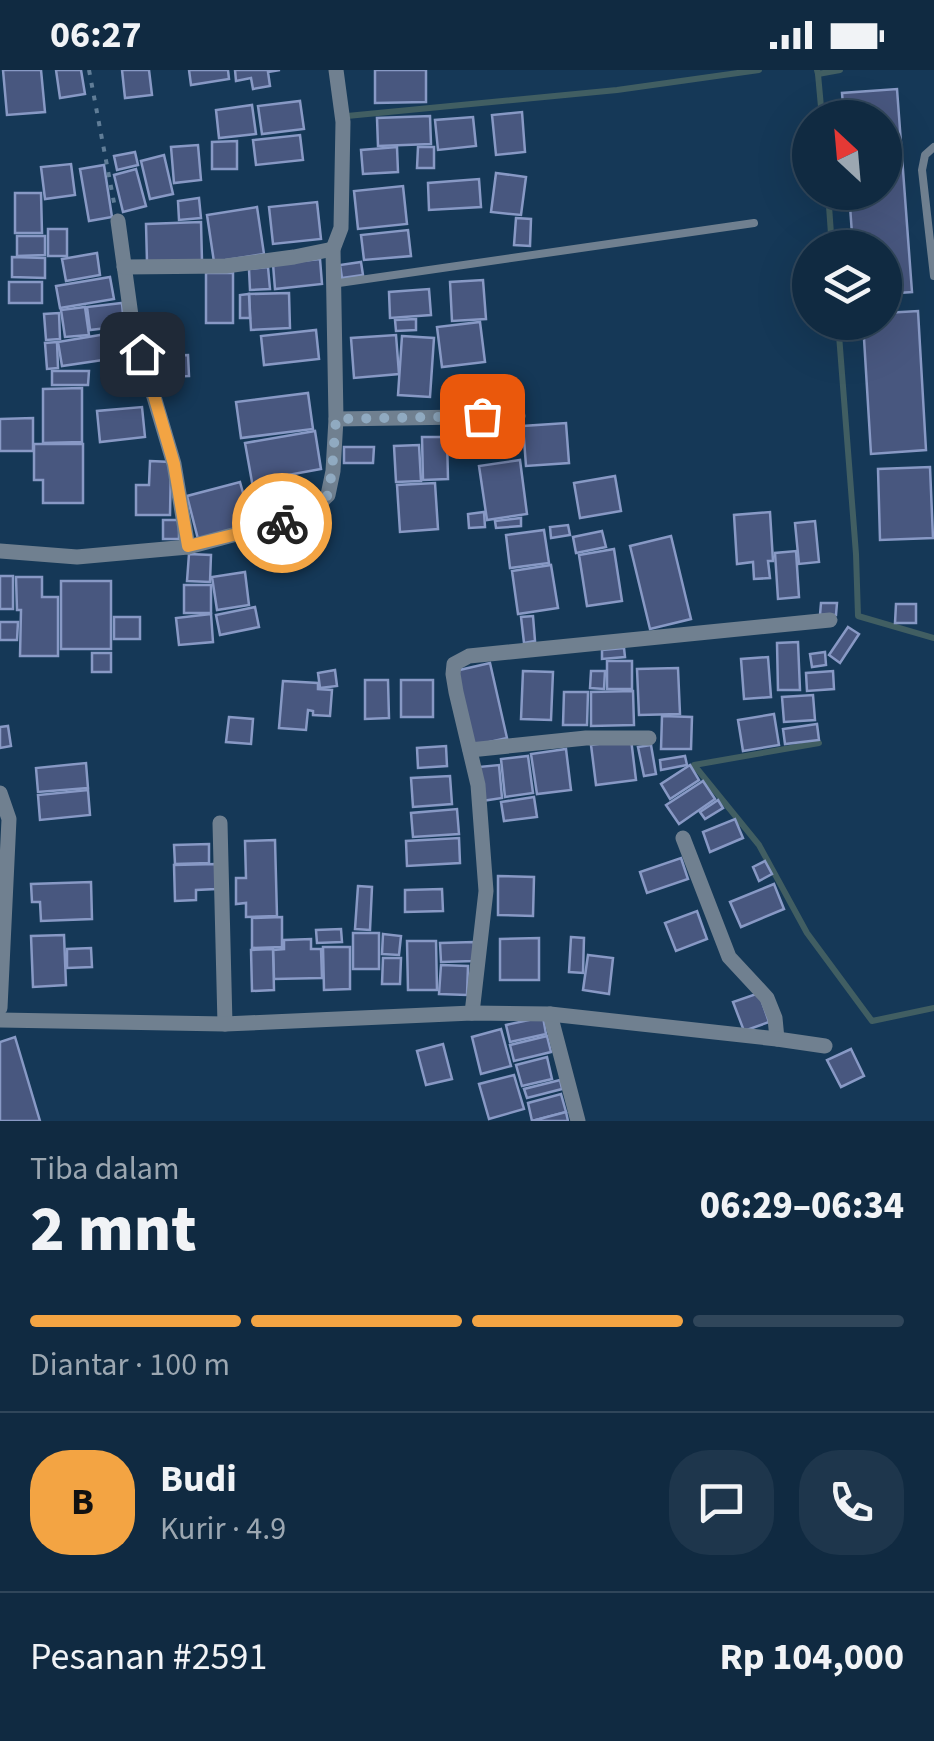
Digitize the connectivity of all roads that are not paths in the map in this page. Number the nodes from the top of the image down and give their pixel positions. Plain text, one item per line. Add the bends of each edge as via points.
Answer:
1 (336, 70) edge
2 (934, 147) edge
3 (118, 221) road end
4 (754, 223) dead end
5 (333, 249) junction
6 (124, 267) junction
7 (934, 276) edge
8 (332, 284) junction
9 (518, 416) dead end
10 (336, 419) junction
11 (188, 546) junction
12 (0, 552) edge
13 (830, 620) dead end
14 (650, 738) dead end
15 (470, 750) junction
16 (0, 794) edge
17 (220, 823) dead end
18 (683, 838) dead end
19 (0, 1008) edge
20 (472, 1013) junction
21 (550, 1014) junction
22 (0, 1020) edge
23 (225, 1024) junction
24 (777, 1039) junction
25 (825, 1046) dead end
26 (578, 1121) edge

1 - 5 street via 342,228
2 - 7 lane via 922,170
3 - 6 street
4 - 8 lane
5 - 6 street via 226,266
5 - 8 street
6 - 11 street
8 - 10 street
9 - 10 street
10 - 11 street via 328,495 307,515
11 - 12 street via 77,557
13 - 15 street via 469,656 454,664 452,674
14 - 15 street
15 - 20 street via 486,891
16 - 19 street via 9,820
17 - 23 street
18 - 24 street via 729,957 768,998
20 - 21 street
20 - 23 street
21 - 24 street
21 - 26 street
22 - 23 street
24 - 25 street

